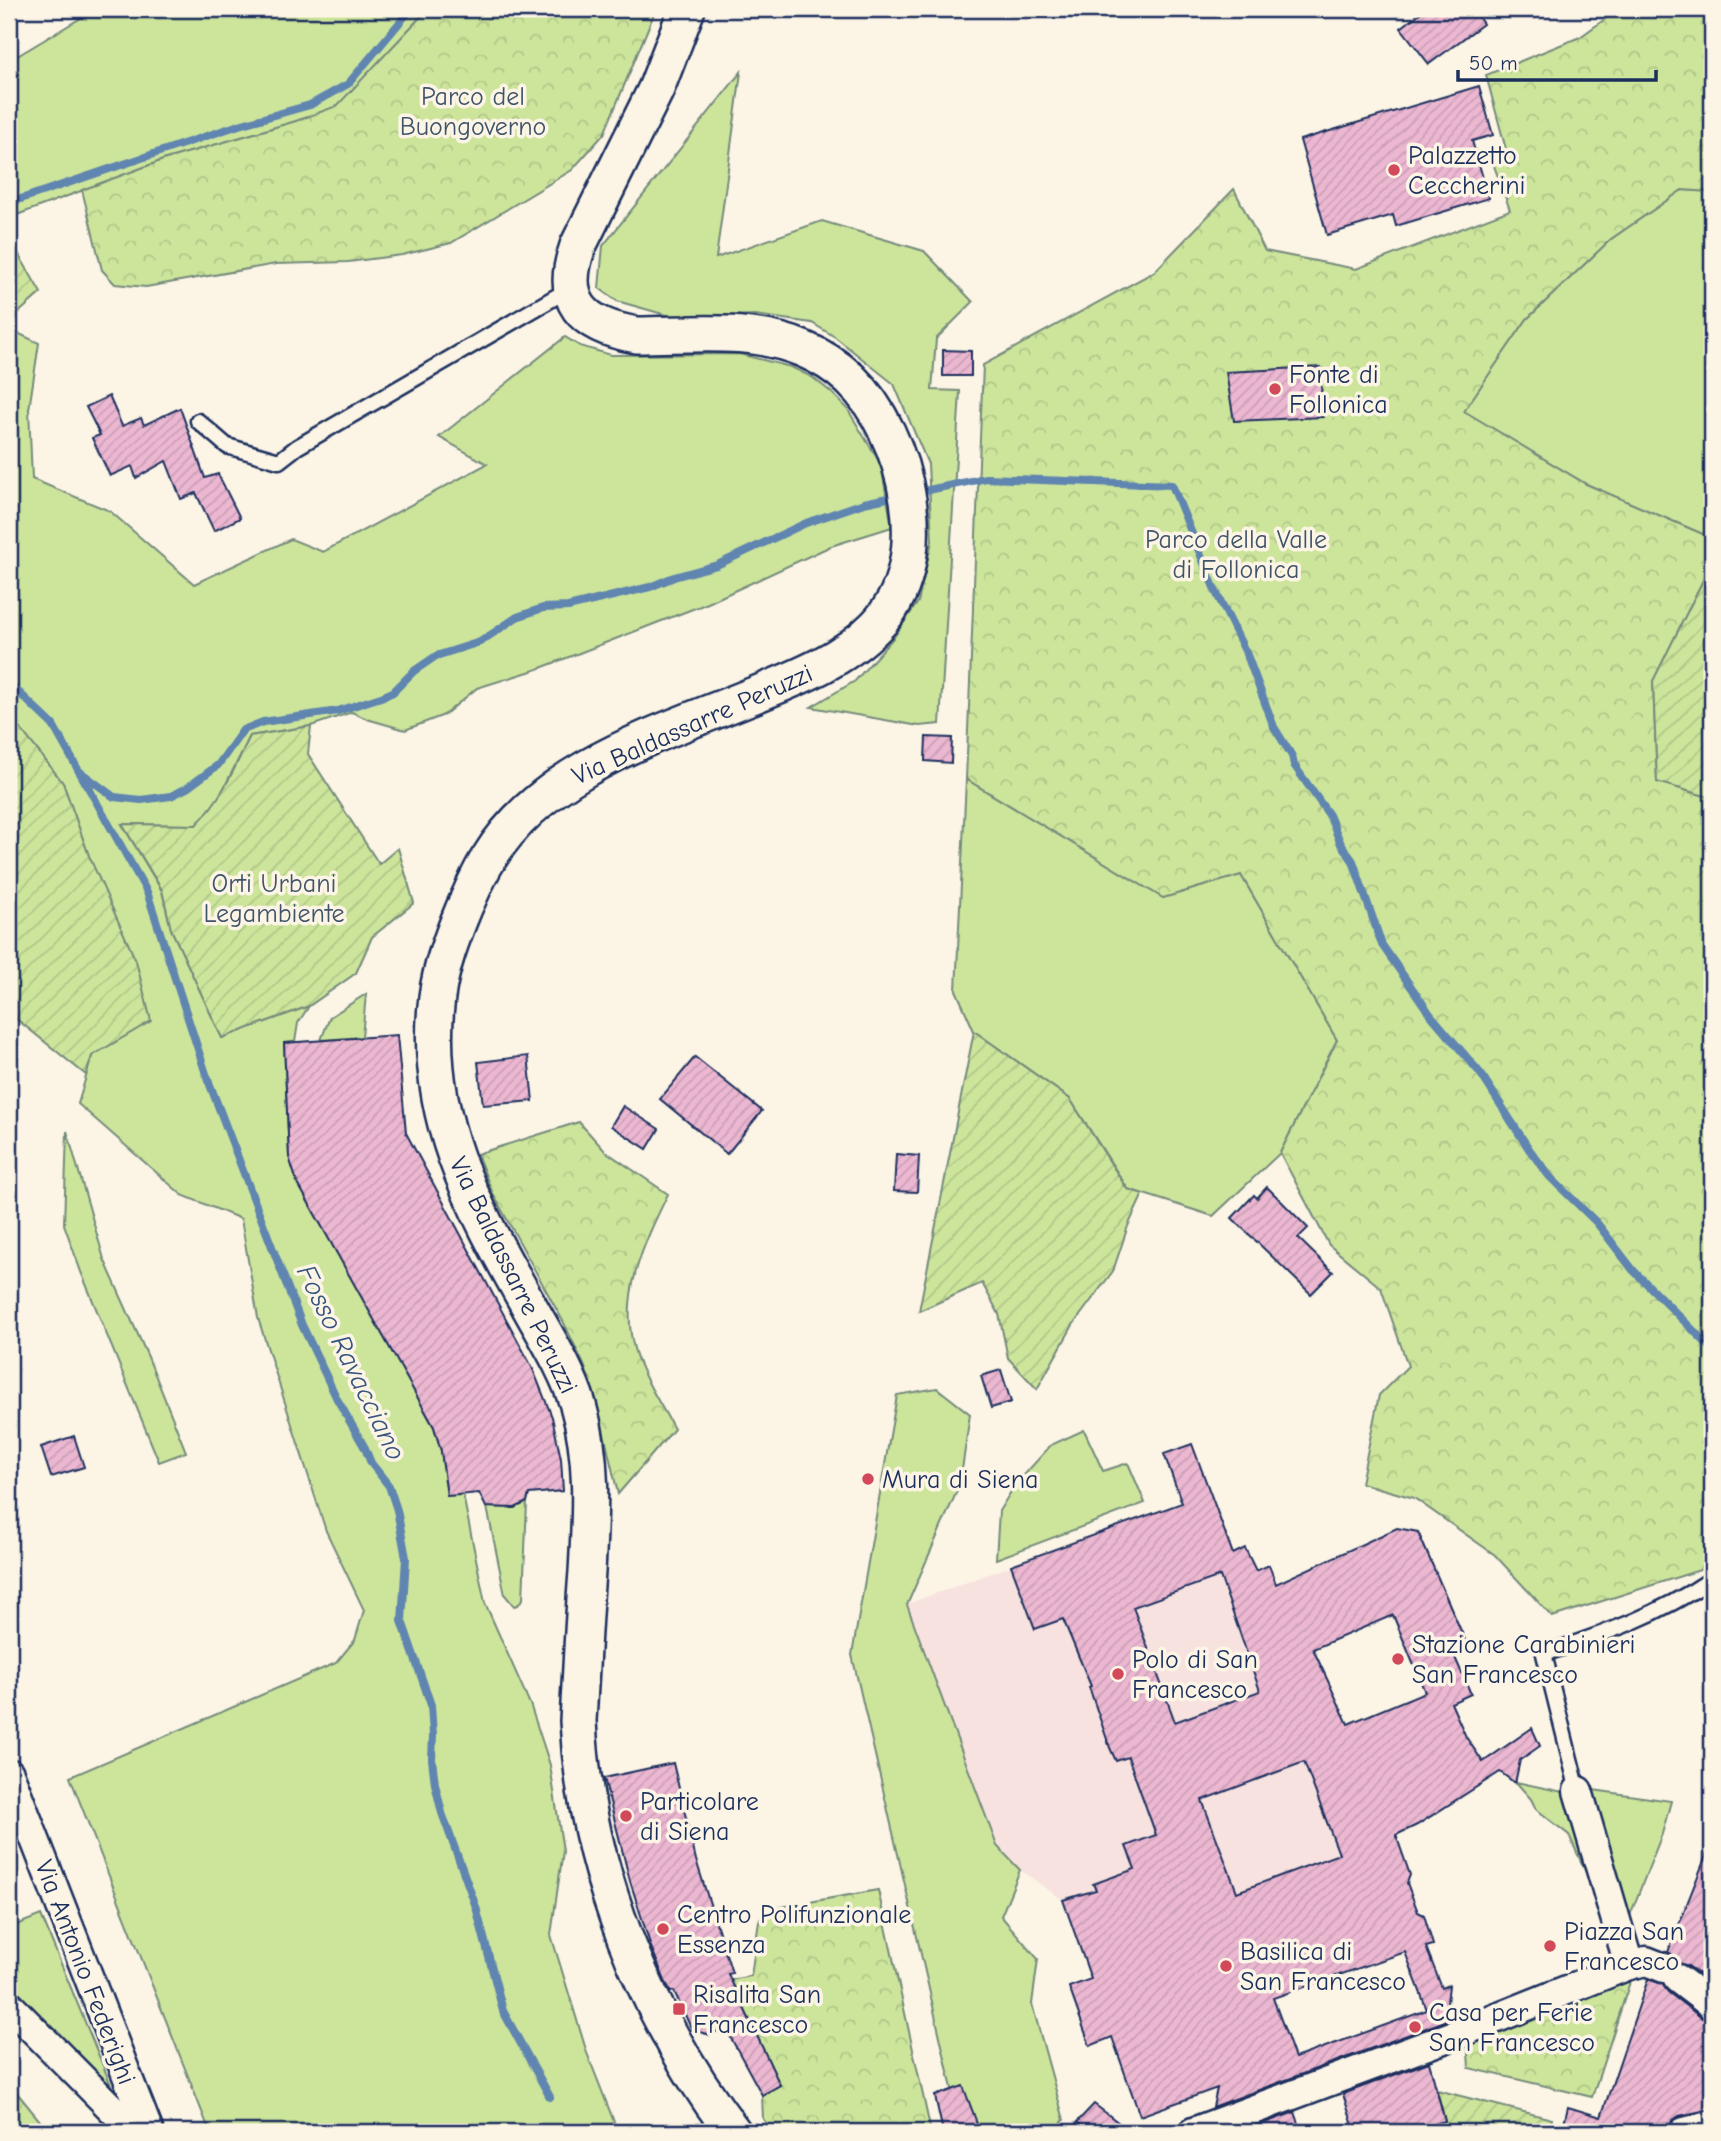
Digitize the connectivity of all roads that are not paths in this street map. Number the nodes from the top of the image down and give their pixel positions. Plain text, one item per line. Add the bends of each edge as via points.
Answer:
1 (687, 9) edge
2 (571, 288) junction
3 (198, 421) dead end
4 (1712, 1579) edge
5 (9, 1773) edge
6 (1578, 1791) joint
7 (1629, 1965) junction
8 (9, 2005) edge
9 (1712, 2005) edge
10 (1712, 2125) edge
11 (135, 2132) edge
12 (149, 2132) edge
13 (733, 2132) edge
14 (1193, 2132) edge
15 (1684, 2132) edge

1 - 2 street via 648,107 578,246
2 - 3 lane via 279,461 227,446
2 - 13 street, Via Baldassarre Peruzzi via 584,314 617,332 750,335 774,338 815,354 850,380 887,431 899,465 911,529 898,595 877,626 857,643 792,680 611,756 565,781 530,809 482,869 454,933 436,999 437,1087 453,1153 475,1207 561,1365 583,1425 590,1503 579,1742 606,1878 652,2004
4 - 6 lane via 1641,1620 1544,1654
5 - 12 street, Via Antonio Federighi
6 - 7 street
7 - 9 street via 1646,1961
7 - 14 street
8 - 11 street
10 - 15 street

